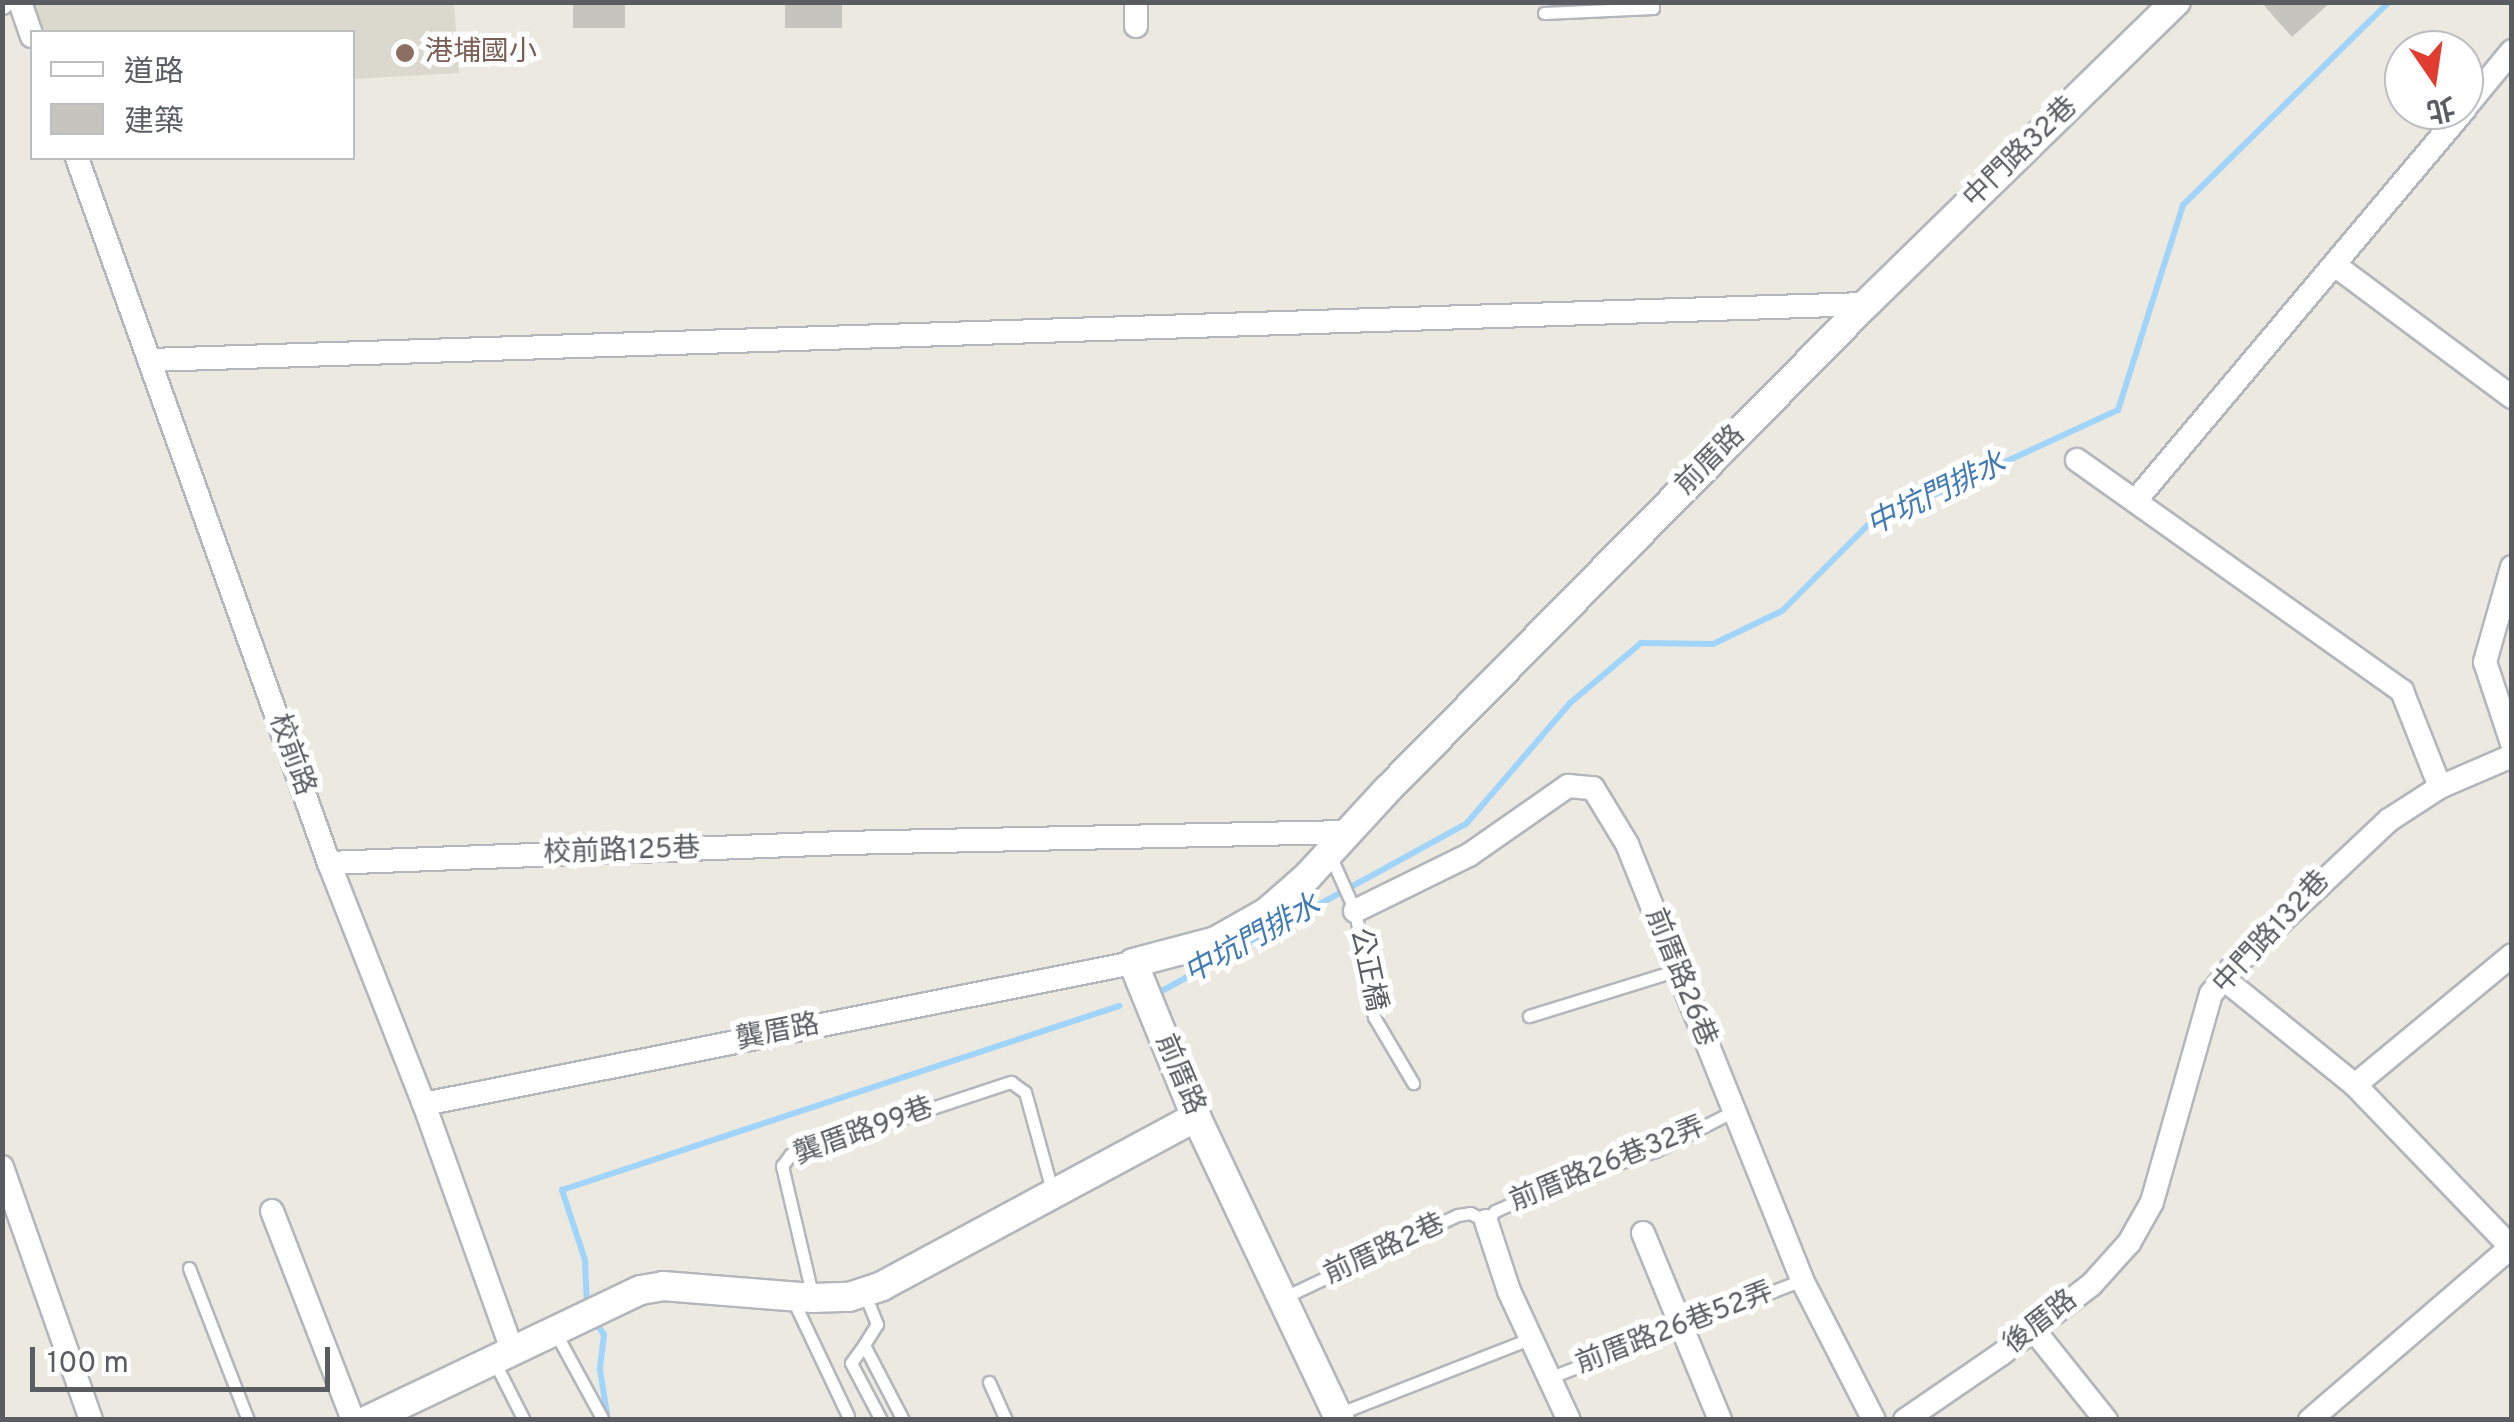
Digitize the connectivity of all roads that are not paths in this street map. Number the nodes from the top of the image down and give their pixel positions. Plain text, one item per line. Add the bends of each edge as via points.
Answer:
1 (20, 2) edge
2 (1653, 2) edge
3 (2176, 2) edge
4 (1544, 13) dead end
5 (30, 30) edge
6 (2512, 51) edge
7 (2484, 85) edge
8 (2448, 130) edge
9 (77, 160) edge
10 (2336, 266) junction
11 (1866, 304) junction
12 (150, 360) junction
13 (2512, 397) edge
14 (2076, 460) dead end
15 (2136, 500) junction
16 (2512, 568) edge
17 (2512, 744) edge
18 (2512, 756) edge
19 (2440, 787) junction
20 (1338, 842) junction
21 (330, 863) junction
22 (1352, 905) junction
23 (2512, 955) edge
24 (1133, 963) junction
25 (1678, 970) junction
26 (2224, 979) junction
27 (1529, 1016) dead end
28 (1413, 1083) dead end
29 (2355, 1085) junction
30 (424, 1104) junction
31 (1732, 1112) junction
32 (1196, 1117) junction
33 (2, 1167) edge
34 (1052, 1194) junction
35 (2152, 1202) joint
36 (272, 1211) dead end
37 (1486, 1221) junction
38 (1643, 1233) dead end
39 (2510, 1252) edge
40 (189, 1268) dead end
41 (1802, 1280) junction
42 (864, 1292) junction
43 (802, 1297) junction
44 (1284, 1297) junction
45 (1682, 1326) junction
46 (2033, 1329) junction
47 (554, 1330) junction
48 (1531, 1338) junction
49 (864, 1345) junction
50 (502, 1355) junction
51 (1549, 1378) junction
52 (989, 1382) dead end
53 (387, 1416) edge
54 (848, 1416) dead end
55 (1335, 1417) edge
56 (602, 1418) edge
57 (91, 1420) edge
58 (248, 1420) edge
59 (352, 1420) edge
60 (524, 1420) edge
61 (881, 1420) edge
62 (903, 1420) edge
63 (1006, 1420) edge
64 (1568, 1420) edge
65 (1720, 1420) edge
66 (1874, 1420) edge
67 (1905, 1420) edge
68 (2106, 1420) edge
69 (2310, 1420) edge

1 - 5 street
2 - 4 lane via 1653,8
3 - 11 street, 中門路32巷
6 - 7 street
8 - 10 street
9 - 12 street, 校前路
10 - 13 street
10 - 15 street
11 - 12 street
11 - 20 street, 前厝路
12 - 21 street, 校前路
14 - 15 street
15 - 19 street via 2402,691
16 - 17 street via 2485,662
18 - 19 street, 中門路132巷
19 - 26 street, 中門路132巷 via 2347,855
20 - 21 street, 校前路125巷 via 915,842
20 - 22 lane, 公正橋
20 - 24 street, 前厝路 via 1267,912 1216,941
21 - 30 street, 校前路
22 - 25 street, 前厝路26巷 via 1458,861 1568,786 1582,784 1593,788 1626,844
22 - 28 lane, 公正橋 via 1374,1016
23 - 29 street
24 - 30 street, 龔厝路
24 - 32 street, 前厝路
25 - 27 lane
25 - 31 street, 前厝路26巷
26 - 29 street
26 - 35 street, 中門路132巷 via 2211,994
29 - 39 street
30 - 50 street, 校前路
31 - 37 lane, 前厝路26巷32弄 via 1655,1151 1510,1204
31 - 41 street, 前厝路26巷
32 - 34 street
32 - 44 street, 前厝路
33 - 57 street
34 - 42 street
34 - 43 lane, 龔厝路99巷 via 1020,1087 1003,1082 784,1159
35 - 46 street, 後厝路 via 2129,1243 2091,1285
36 - 59 street
37 - 44 lane, 前厝路2巷 via 1458,1215
37 - 48 street
38 - 45 street
39 - 69 street
40 - 58 lane
41 - 45 lane, 前厝路26巷52弄
41 - 66 street, 前厝路26巷
42 - 43 street
42 - 49 lane via 877,1324
43 - 47 street via 663,1286
43 - 54 lane
44 - 55 street, 前厝路
45 - 51 lane, 前厝路26巷52弄
45 - 65 street
46 - 67 street, 後厝路
46 - 68 street
47 - 50 street
47 - 56 lane
48 - 51 street
48 - 55 lane
49 - 61 lane via 851,1363
49 - 62 lane
50 - 53 street
50 - 60 lane
51 - 64 street
52 - 63 lane

